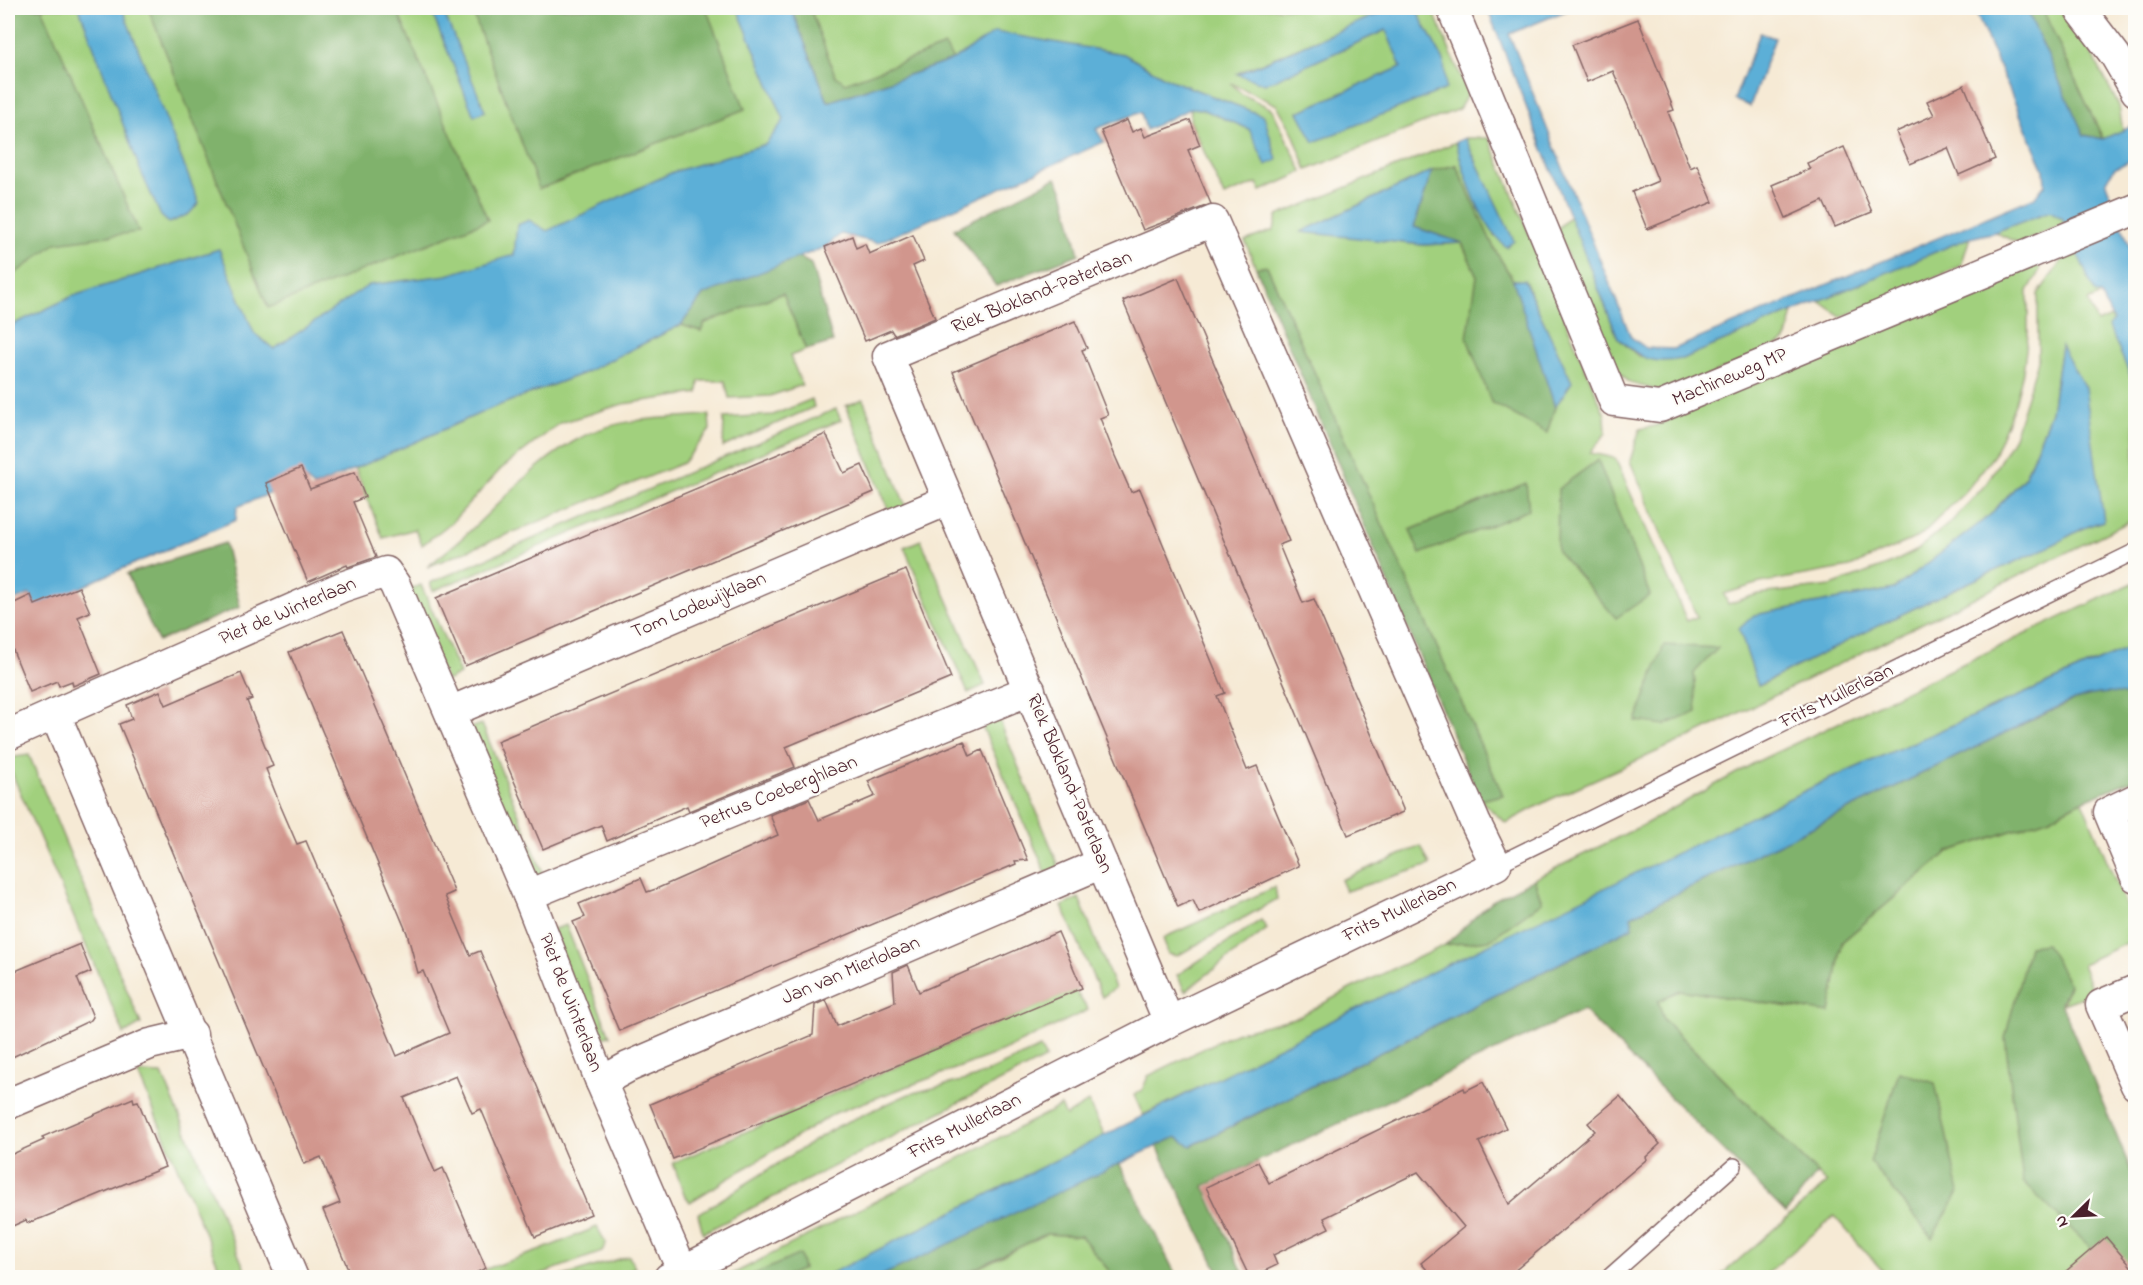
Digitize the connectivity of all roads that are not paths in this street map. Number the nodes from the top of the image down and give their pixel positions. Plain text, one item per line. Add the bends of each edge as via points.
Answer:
1 (1452, 8) edge
2 (2079, 8) edge
3 (2136, 91) edge
4 (2127, 212) edge
5 (948, 500) junction
6 (2136, 551) edge
7 (1029, 690) junction
8 (450, 712) junction
9 (55, 714) junction
10 (8, 735) edge
11 (2136, 799) edge
12 (1102, 863) junction
13 (1496, 865) junction
14 (2136, 877) edge
15 (528, 895) junction
16 (2136, 990) edge
17 (1169, 1022) junction
18 (192, 1034) junction
19 (601, 1082) junction
20 (2136, 1085) edge
21 (8, 1104) edge
22 (1734, 1166) dead end
23 (676, 1274) edge
24 (293, 1278) edge
25 (1608, 1278) edge

1 - 4 street, Machineweg MP via 1614,401 1660,407
2 - 3 street
5 - 7 street, Riek Blokland-Paterlaan
5 - 8 street, Tom Lodewijklaan
5 - 13 street, Riek Blokland-Paterlaan via 888,356 1214,221 1351,542
6 - 13 lane, Frits Mullerlaan
7 - 12 street, Riek Blokland-Paterlaan
7 - 15 street, Petrus Coeberghlaan
8 - 9 street, Piet de Winterlaan via 387,572
8 - 15 street, Piet de Winterlaan
9 - 10 street
9 - 18 street
11 - 14 street via 2109,812
12 - 17 street, Riek Blokland-Paterlaan
12 - 19 street, Jan van Mierlolaan
13 - 17 street, Frits Mullerlaan
15 - 19 street, Piet de Winterlaan
16 - 20 street via 2101,1005
17 - 23 street, Frits Mullerlaan
18 - 21 street via 150,1044
18 - 24 street
19 - 23 street, Piet de Winterlaan
22 - 25 lane

